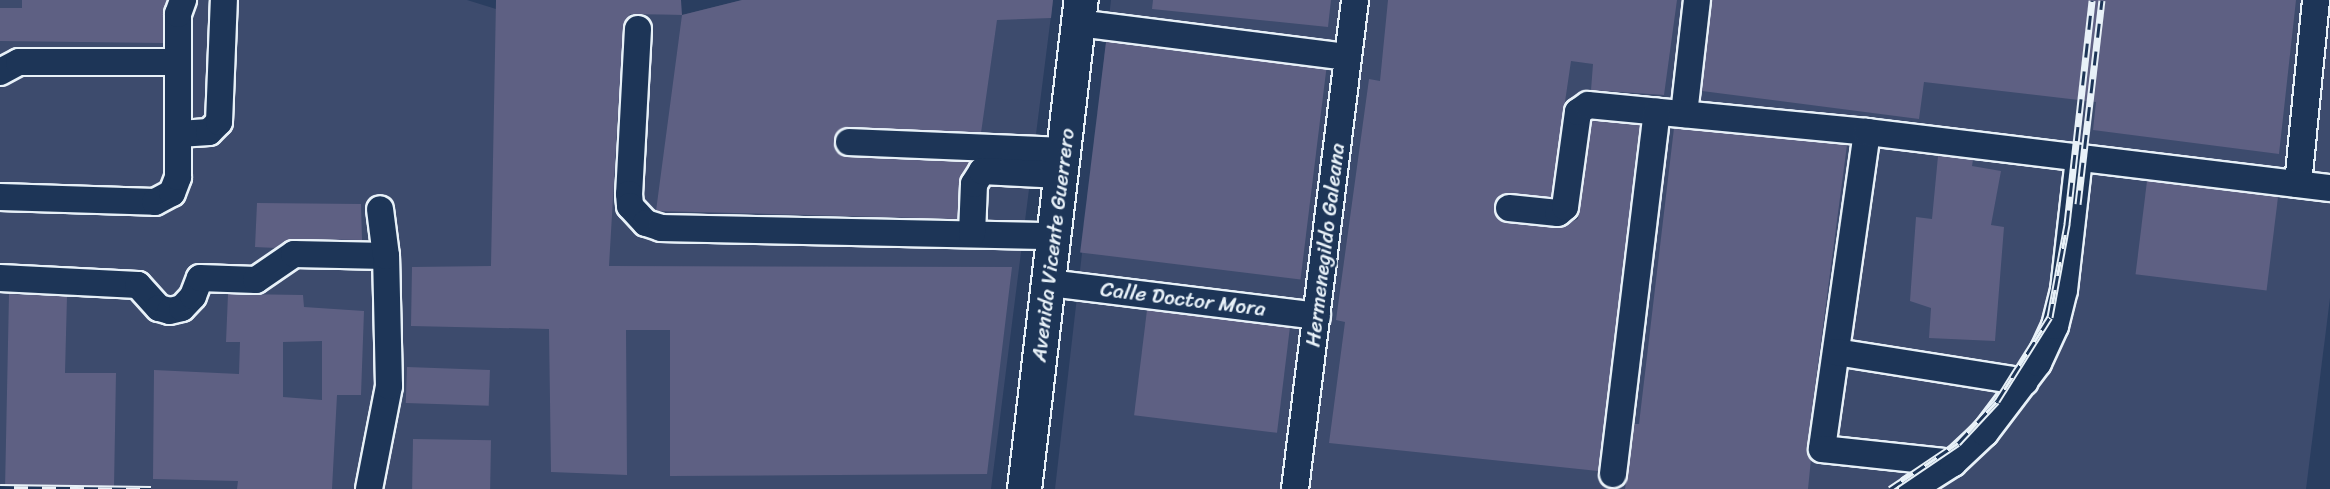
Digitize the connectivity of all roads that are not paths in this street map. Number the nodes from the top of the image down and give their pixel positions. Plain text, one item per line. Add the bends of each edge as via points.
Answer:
1 (183, 0) edge
2 (225, 0) edge
3 (1355, 0) edge
4 (1697, 0) edge
5 (2316, 0) edge
6 (1079, 11) edge
7 (638, 29) dead end
8 (1347, 57) junction
9 (178, 62) junction
10 (0, 72) edge
11 (1657, 112) junction
12 (1684, 114) junction
13 (1867, 132) junction
14 (179, 134) junction
15 (849, 142) dead end
16 (2079, 159) junction
17 (1062, 163) junction
18 (2298, 184) junction
19 (2330, 188) edge
20 (0, 197) edge
21 (1509, 208) dead end
22 (380, 209) dead end
23 (972, 234) junction
24 (1054, 236) junction
25 (386, 256) junction
26 (0, 278) edge
27 (1049, 283) junction
28 (1317, 316) junction
29 (1836, 352) junction
30 (2025, 382) junction
31 (1953, 463) junction
32 (1613, 474) dead end
33 (369, 489) edge
34 (1024, 489) edge
35 (1296, 489) edge
36 (1912, 489) edge

1 - 9 street via 178,14
2 - 14 street via 219,122 209,132
3 - 8 street, Hermenegildo Galeana
4 - 12 street
5 - 18 street
6 - 8 street
6 - 17 main road, Avenida Vicente Guerrero
7 - 23 street via 629,194 630,206 646,223 661,228
8 - 28 street, Hermenegildo Galeana
9 - 10 street via 19,62
9 - 14 street
11 - 12 street
11 - 21 street via 1583,106 1578,112 1565,207 1558,213
11 - 32 street
12 - 13 street
13 - 16 street
13 - 29 street
14 - 20 street via 176,185 155,202
15 - 17 street
16 - 18 street
16 - 30 street via 2064,291 2055,326
17 - 23 street via 982,171 974,184
17 - 24 main road, Avenida Vicente Guerrero
18 - 19 street
22 - 25 street
23 - 24 street
24 - 27 main road, Avenida Vicente Guerrero
25 - 26 street via 294,254 256,280 200,278 194,297 182,308 170,311 159,308 138,285
25 - 33 street via 389,386
27 - 28 street, Calle Doctor Mora
27 - 34 main road, Avenida Vicente Guerrero
28 - 35 street, Hermenegildo Galeana
29 - 30 street
29 - 31 street via 1822,449
30 - 31 street via 1985,433
31 - 36 street

